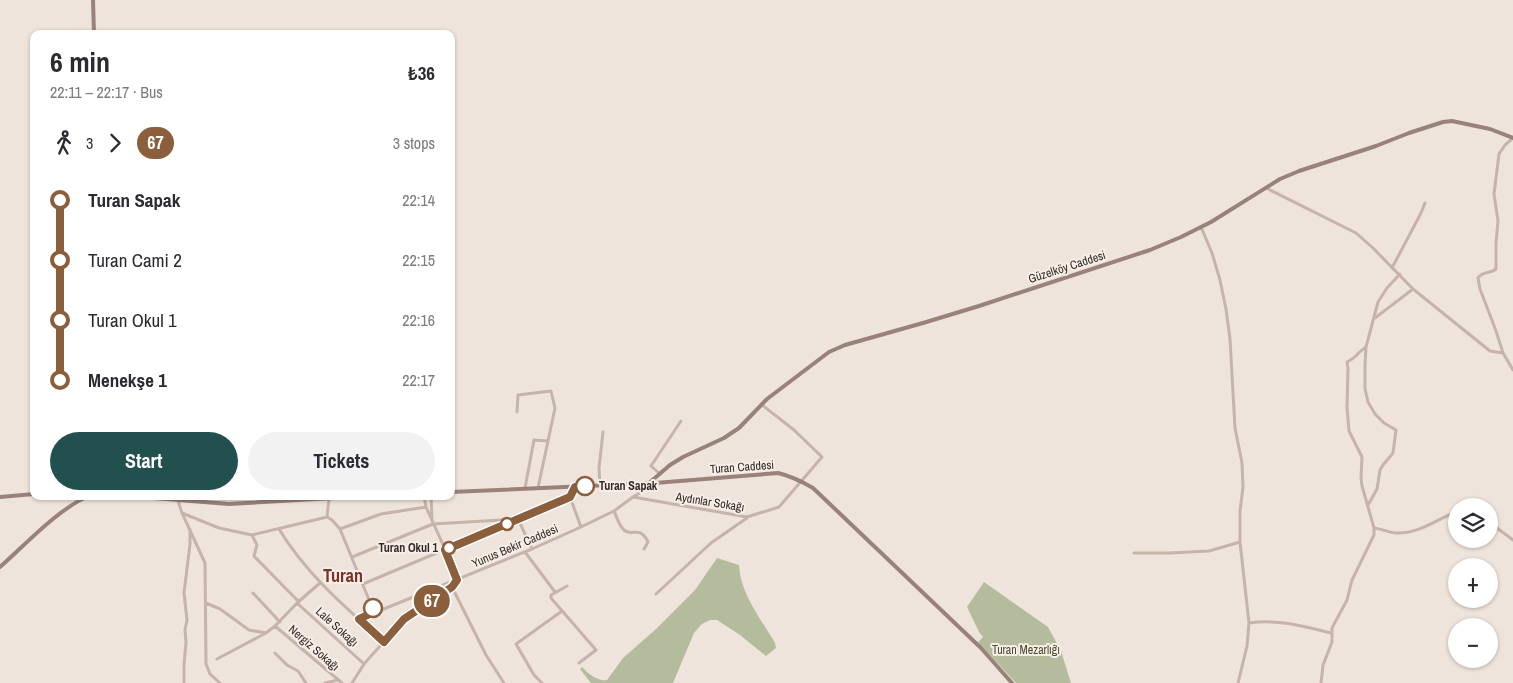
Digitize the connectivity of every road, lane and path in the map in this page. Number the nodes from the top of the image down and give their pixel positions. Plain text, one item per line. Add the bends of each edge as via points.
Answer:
1 (93, 0) edge
2 (94, 30) edge
3 (1513, 138) edge
4 (1266, 188) junction
5 (1425, 202) dead end
6 (1201, 227) junction
7 (1392, 268) junction
8 (1400, 274) junction
9 (1413, 289) junction
10 (1375, 318) junction
11 (1366, 347) junction
12 (1502, 353) junction
13 (1513, 370) edge
14 (762, 404) junction
15 (516, 412) dead end
16 (681, 421) dead end
17 (603, 432) dead end
18 (548, 441) junction
19 (660, 474) junction
20 (802, 481) junction
21 (656, 483) junction
22 (649, 484) junction
23 (600, 485) junction
24 (575, 487) junction
25 (525, 488) junction
26 (538, 488) junction
27 (455, 492) edge
28 (30, 494) edge
29 (0, 497) edge
30 (570, 497) junction
31 (633, 497) junction
32 (79, 500) edge
33 (180, 500) edge
34 (190, 500) edge
35 (296, 500) edge
36 (329, 500) edge
37 (425, 500) edge
38 (431, 500) edge
39 (1368, 505) junction
40 (426, 507) junction
41 (614, 511) junction
42 (182, 513) junction
43 (1448, 516) edge
44 (327, 518) junction
45 (747, 518) junction
46 (518, 519) junction
47 (433, 524) junction
48 (581, 527) junction
49 (1374, 528) junction
50 (190, 529) junction
51 (279, 529) junction
52 (340, 529) junction
53 (1498, 529) edge
54 (252, 535) junction
55 (1513, 540) edge
56 (1240, 542) junction
57 (644, 549) dead end
58 (445, 550) junction
59 (532, 550) junction
60 (525, 552) junction
61 (1134, 553) dead end
62 (352, 558) junction
63 (0, 566) edge
64 (457, 580) junction
65 (320, 584) junction
66 (363, 584) junction
67 (567, 586) dead end
68 (452, 587) junction
69 (556, 592) junction
70 (253, 593) dead end
71 (656, 594) dead end
72 (206, 603) junction
73 (298, 603) junction
74 (562, 611) junction
75 (374, 612) junction
76 (359, 619) junction
77 (280, 622) junction
78 (1249, 623) junction
79 (275, 626) junction
80 (266, 633) junction
81 (1331, 633) junction
82 (384, 642) junction
83 (275, 653) dead end
84 (217, 659) dead end
85 (579, 663) dead end
86 (364, 664) junction
87 (340, 682) edge
88 (184, 683) edge
89 (220, 683) edge
90 (306, 683) edge
91 (325, 683) edge
92 (352, 683) edge
93 (504, 683) edge
94 (542, 683) edge
95 (1012, 683) edge
96 (1238, 683) edge
97 (1321, 683) edge

1 - 2 street
3 - 4 street, Güzelköy Caddesi via 1490,129 1443,122 1299,171
3 - 12 street via 1499,154 1494,194 1498,221 1496,269 1478,278
4 - 6 street, Güzelköy Caddesi
4 - 7 street via 1356,233
5 - 7 street
6 - 14 street, Güzelköy Caddesi via 1150,250 844,345 829,352
6 - 56 street via 1220,280 1230,339 1235,428 1242,463
7 - 8 street
8 - 9 street
8 - 10 street via 1378,302
9 - 10 street
9 - 12 street via 1490,351
10 - 11 street
11 - 39 street via 1347,362 1347,407 1349,431 1362,457 1361,478
11 - 39 street via 1365,389 1368,402 1375,414 1396,430 1394,449 1382,465 1377,489
12 - 13 street
14 - 19 street, Güzelköy Caddesi via 739,428 683,457
14 - 20 street, Aydınlar Sokağı via 822,457
15 - 18 street via 518,395 551,391 555,408
16 - 19 street via 651,466
17 - 23 street
18 - 25 street via 534,440
18 - 26 street
19 - 22 street, Güzelköy Caddesi
20 - 21 street, Turan Caddesi via 778,473
20 - 45 street, Aydınlar Sokağı via 779,508
20 - 95 street, Turan Caddesi via 981,648
21 - 22 street, Turan Caddesi
21 - 31 street, Yunus Bekir Caddesi
22 - 23 street, Turan Caddesi
23 - 24 street, Turan Caddesi
24 - 26 street, Turan Caddesi
24 - 30 street
25 - 26 street, Turan Caddesi
25 - 27 street, Turan Caddesi
28 - 29 street
30 - 46 street
30 - 48 street
31 - 41 street, Yunus Bekir Caddesi
31 - 45 street, Aydınlar Sokağı
32 - 63 street
33 - 42 street
34 - 35 street via 229,504
36 - 44 street
37 - 40 street
38 - 47 street
39 - 49 street
40 - 47 street
40 - 52 street via 381,514
41 - 48 street, Yunus Bekir Caddesi
41 - 57 street via 627,532 645,535 648,542
42 - 50 street
42 - 54 street via 219,528
43 - 49 street via 1403,533
44 - 51 street
44 - 52 street
45 - 71 street via 711,543
46 - 47 street
46 - 58 street
46 - 59 street
47 - 58 street
47 - 62 street
48 - 59 street, Yunus Bekir Caddesi
49 - 81 street via 1374,535
50 - 72 street via 205,563
50 - 88 street via 184,593 187,620
51 - 54 street
51 - 65 street
52 - 62 street
53 - 55 street
54 - 73 street, Lale Sokağı via 257,545 254,556
56 - 61 street via 1209,551
56 - 78 street
58 - 64 street
58 - 66 street
59 - 60 street, Yunus Bekir Caddesi
60 - 64 street, Yunus Bekir Caddesi
60 - 69 street
62 - 66 street
64 - 68 street
64 - 75 street, Yunus Bekir Caddesi
65 - 73 street
65 - 76 street
66 - 75 street
67 - 69 street
68 - 82 street via 404,619
68 - 93 street
69 - 74 street via 550,597
70 - 77 street
72 - 80 street via 249,630
72 - 89 street via 206,664 210,674
73 - 77 street
73 - 86 street, Lale Sokağı
74 - 85 street via 596,650
74 - 94 street via 516,644
75 - 76 street, Yunus Bekir Caddesi
76 - 82 street
77 - 79 street
78 - 81 street via 1288,622
78 - 96 street
79 - 80 street
79 - 87 street, Nergiz Sokağı
80 - 84 street
81 - 97 street via 1332,642
82 - 86 street
83 - 90 street via 298,671
86 - 92 street
87 - 91 street

